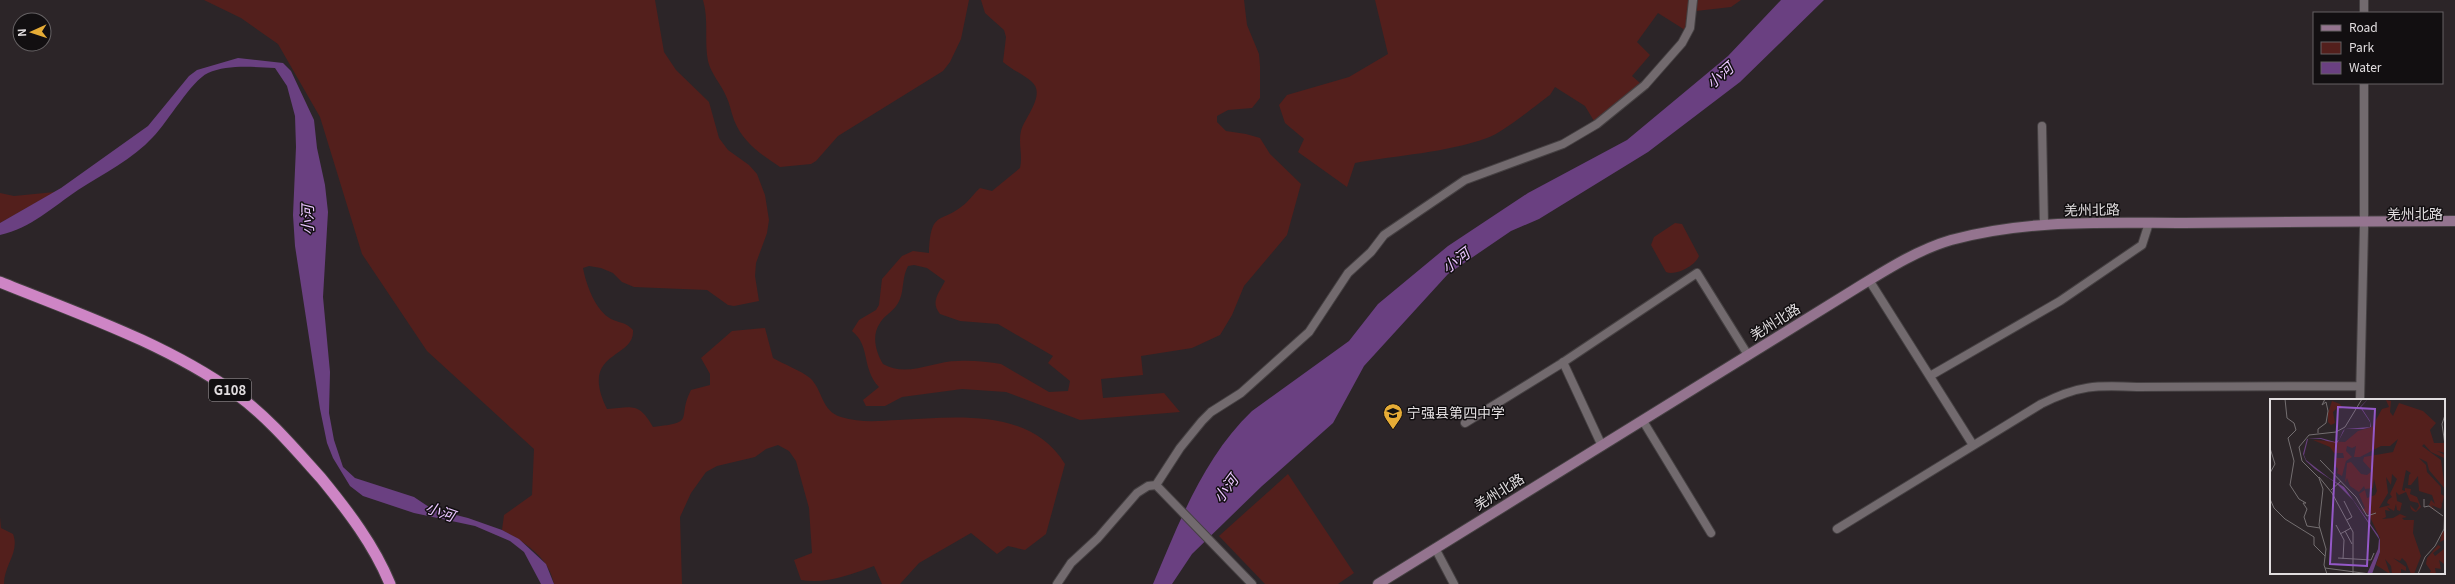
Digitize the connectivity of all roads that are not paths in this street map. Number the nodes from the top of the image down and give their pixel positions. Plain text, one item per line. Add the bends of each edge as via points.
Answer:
1 (1693, 0) edge
2 (2364, 0) edge
3 (2364, 12) edge
4 (2364, 84) edge
5 (2042, 126) dead end
6 (2455, 221) edge
7 (2149, 223) junction
8 (2364, 224) junction
9 (2044, 225) junction
10 (2455, 228) edge
11 (1869, 280) junction
12 (0, 282) edge
13 (1748, 355) junction
14 (1563, 362) junction
15 (1930, 376) junction
16 (2360, 386) junction
17 (2360, 399) edge
18 (1643, 421) junction
19 (1465, 423) dead end
20 (1973, 445) junction
21 (1602, 446) junction
22 (1156, 485) junction
23 (1837, 530) dead end
24 (1711, 533) dead end
25 (1435, 548) junction
26 (390, 584) edge
27 (1057, 584) edge
28 (1252, 584) edge
29 (1378, 584) edge
30 (1454, 584) edge

1 - 22 street via 1690,28 1682,43 1645,85 1597,124 1557,146 1464,180 1384,235 1371,252 1348,273 1309,332 1241,393 1211,412 1202,421 1180,448
2 - 3 street
4 - 8 street
5 - 9 street
6 - 8 main road, 羌州北路
7 - 8 main road, 羌州北路 via 2231,222 2270,228
7 - 9 main road, 羌州北路
7 - 15 street via 2142,245 2060,301
8 - 10 main road, 羌州北路
8 - 16 street
9 - 11 main road, 羌州北路 via 2002,229 1950,240 1911,256
11 - 13 main road, 羌州北路
11 - 15 street
12 - 26 highway, G108 via 149,344 202,372 236,394 284,437 327,486 369,544
13 - 14 street via 1697,273
13 - 18 main road, 羌州北路
14 - 19 street
14 - 21 street
15 - 20 street
16 - 17 street
16 - 20 street via 2086,386 2041,404
18 - 21 main road, 羌州北路
18 - 24 street
20 - 23 street
21 - 25 main road, 羌州北路
22 - 27 street via 1148,486 1137,493 1098,538 1071,563
22 - 28 street
25 - 29 main road, 羌州北路
25 - 30 street

